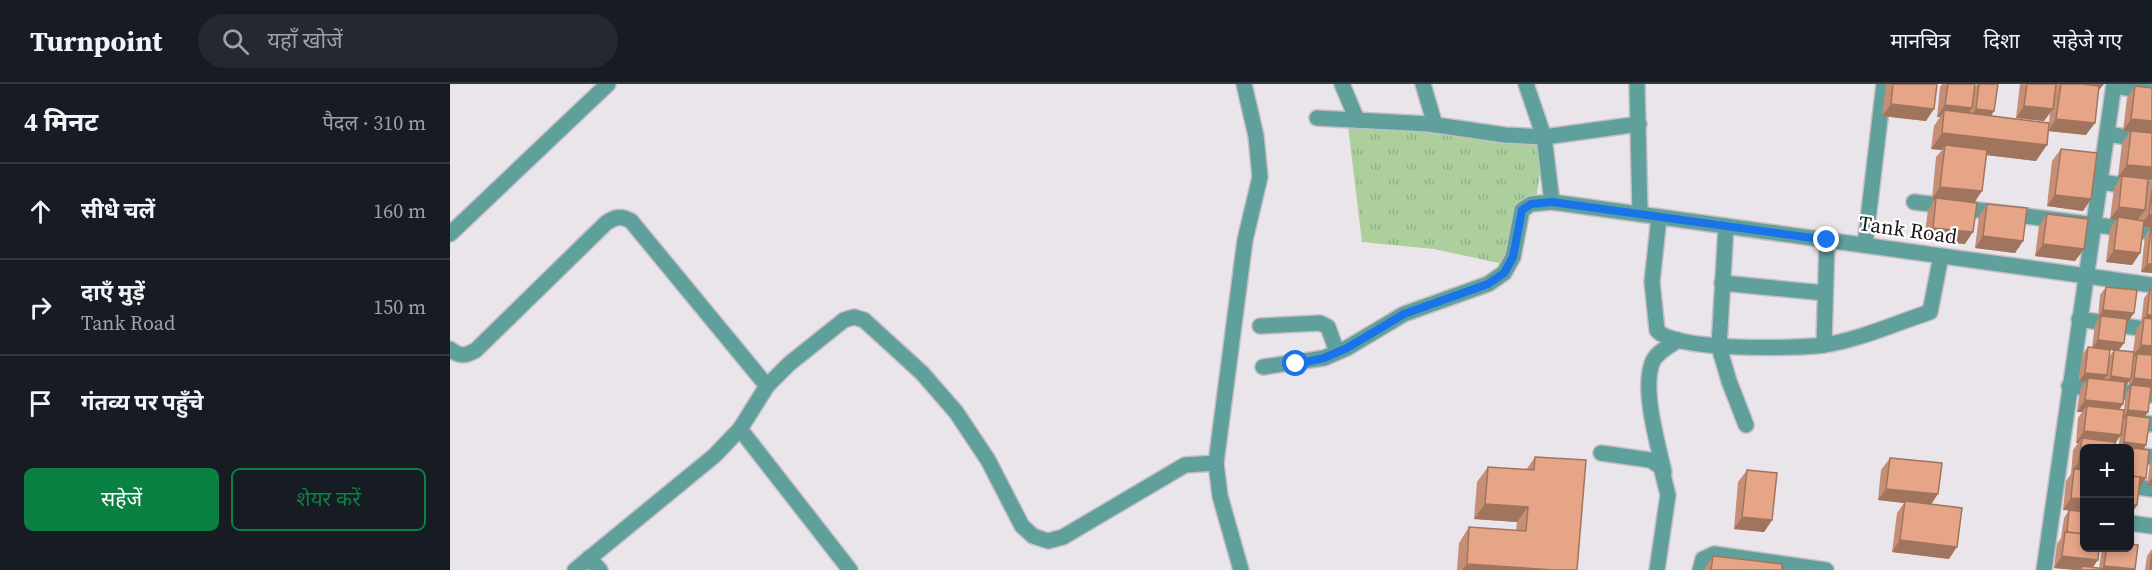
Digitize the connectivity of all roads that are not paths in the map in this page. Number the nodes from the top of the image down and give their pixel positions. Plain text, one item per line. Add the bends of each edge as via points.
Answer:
1 (608, 84) edge
2 (1244, 84) edge
3 (1342, 84) edge
4 (1423, 84) edge
5 (1526, 84) edge
6 (1636, 84) edge
7 (1884, 84) edge
8 (2114, 85) edge
9 (2152, 92) edge
10 (1317, 118) dead end
11 (1357, 120) junction
12 (1639, 124) junction
13 (1435, 125) junction
14 (2107, 134) junction
15 (1544, 137) junction
16 (2152, 141) edge
17 (2100, 182) junction
18 (2152, 189) edge
19 (1552, 202) junction
20 (1914, 202) dead end
21 (1640, 214) junction
22 (1659, 217) junction
23 (2093, 223) junction
24 (1726, 226) junction
25 (2152, 231) edge
26 (450, 234) edge
27 (1827, 240) junction
28 (1865, 245) junction
29 (1941, 255) junction
30 (2085, 276) junction
31 (1722, 283) junction
32 (2152, 285) edge
33 (1825, 293) junction
34 (2079, 319) junction
35 (1260, 326) dead end
36 (2152, 330) edge
37 (1678, 340) junction
38 (1824, 345) junction
39 (1719, 347) junction
40 (450, 349) edge
41 (1337, 352) junction
42 (1263, 368) dead end
43 (767, 386) junction
44 (2069, 386) junction
45 (2152, 395) edge
46 (2065, 414) junction
47 (2087, 416) edge
48 (2109, 419) edge
49 (2152, 424) edge
50 (1746, 425) dead end
51 (740, 429) junction
52 (2061, 446) junction
53 (2077, 448) dead end
54 (1601, 453) dead end
55 (2134, 455) edge
56 (2152, 457) edge
57 (1216, 463) junction
58 (2057, 476) junction
59 (1665, 478) junction
60 (2075, 479) edge
61 (2134, 487) edge
62 (2152, 489) edge
63 (2134, 524) edge
64 (2152, 526) edge
65 (589, 558) junction
66 (1779, 567) edge
67 (575, 570) edge
68 (600, 570) edge
69 (850, 570) edge
70 (1241, 570) edge
71 (1657, 570) edge
72 (1700, 570) edge
73 (1826, 570) edge
74 (2044, 570) edge

1 - 26 street
2 - 57 street via 1256,136 1260,177 1245,240
3 - 11 street
4 - 13 street
5 - 15 street
6 - 12 street
7 - 28 street
8 - 9 street
8 - 14 street
10 - 11 street
11 - 13 street
12 - 15 street
12 - 21 street
13 - 15 street
14 - 16 street
14 - 17 street
15 - 19 street
17 - 18 street
17 - 23 street
19 - 21 street, Tank Road
19 - 41 street via 1531,204 1522,210 1513,257 1504,273 1488,284 1404,314
20 - 23 street
21 - 22 street, Tank Road
22 - 24 street, Tank Road
22 - 37 street via 1652,282 1657,330 1661,336
23 - 25 street
23 - 30 street
24 - 27 street, Tank Road
24 - 31 street
27 - 28 street, Tank Road
27 - 33 street
28 - 29 street, Tank Road
29 - 30 street, Tank Road
29 - 38 street via 1930,312
30 - 32 street, Tank Road
30 - 34 street
31 - 33 street
31 - 39 street
33 - 38 street
34 - 36 street
34 - 44 street
35 - 41 street via 1320,323 1328,327
37 - 39 street
37 - 59 street via 1660,352 1652,367 1652,413
38 - 39 street
39 - 50 street
40 - 43 street via 458,355 476,350 606,223 623,217 631,221
41 - 42 street via 1296,364
43 - 51 street
43 - 57 street via 833,326 854,317 864,320 922,373 956,412 988,460 1022,526 1033,536 1048,541 1063,537 1185,465
44 - 45 street
44 - 46 street
46 - 47 street
46 - 52 street
48 - 49 street
51 - 65 street via 714,456
51 - 69 street
52 - 53 street
52 - 58 street
54 - 59 street via 1650,460 1661,467
55 - 56 street
57 - 70 street via 1220,496
58 - 60 street
58 - 74 street via 2057,513
59 - 71 street via 1668,495
61 - 62 street
63 - 64 street
65 - 67 street
65 - 68 street
66 - 72 street via 1714,554 1704,559
66 - 73 street

